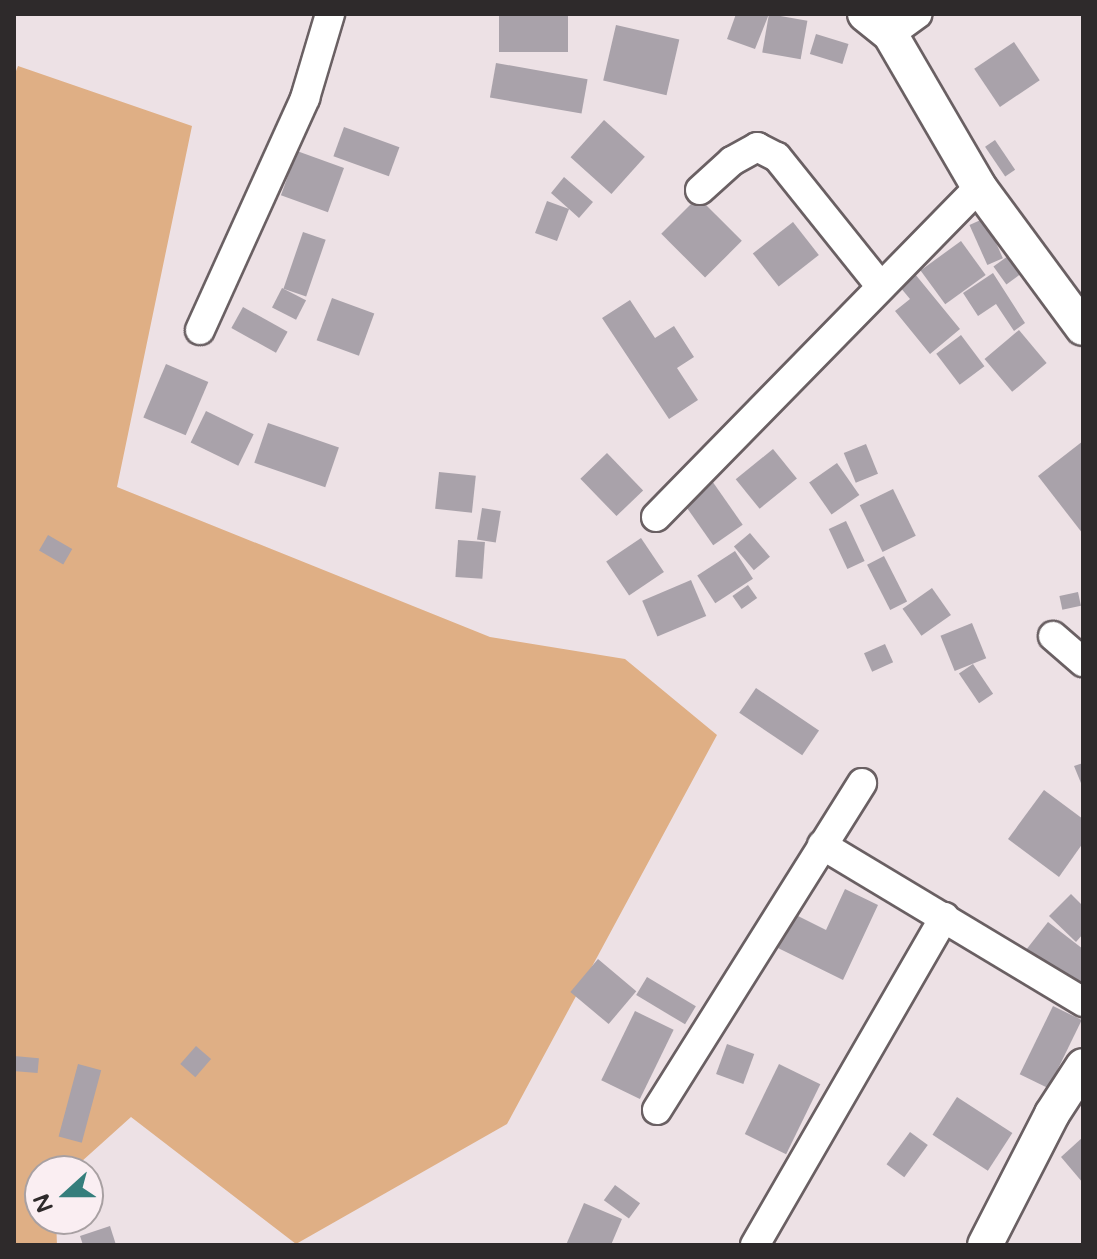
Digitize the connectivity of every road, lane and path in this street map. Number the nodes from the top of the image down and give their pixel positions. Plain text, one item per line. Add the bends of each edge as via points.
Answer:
1 (330, 14) edge
2 (918, 14) edge
3 (878, 24) edge
4 (979, 187) junction
5 (700, 190) dead end
6 (881, 287) junction
7 (1083, 328) edge
8 (200, 330) dead end
9 (656, 517) dead end
10 (1053, 636) dead end
11 (1083, 662) edge
12 (862, 783) dead end
13 (822, 845) junction
14 (944, 917) junction
15 (1083, 1002) edge
16 (1083, 1066) edge
17 (657, 1110) dead end
18 (755, 1245) edge
19 (985, 1245) edge

1 - 8 street via 305,98
2 - 3 street
3 - 4 street
4 - 6 street
4 - 7 street
5 - 6 street via 757,147 777,157
6 - 9 street
10 - 11 street
12 - 13 street
13 - 14 street
13 - 17 street
14 - 15 street
14 - 18 street
16 - 19 street via 1052,1114

